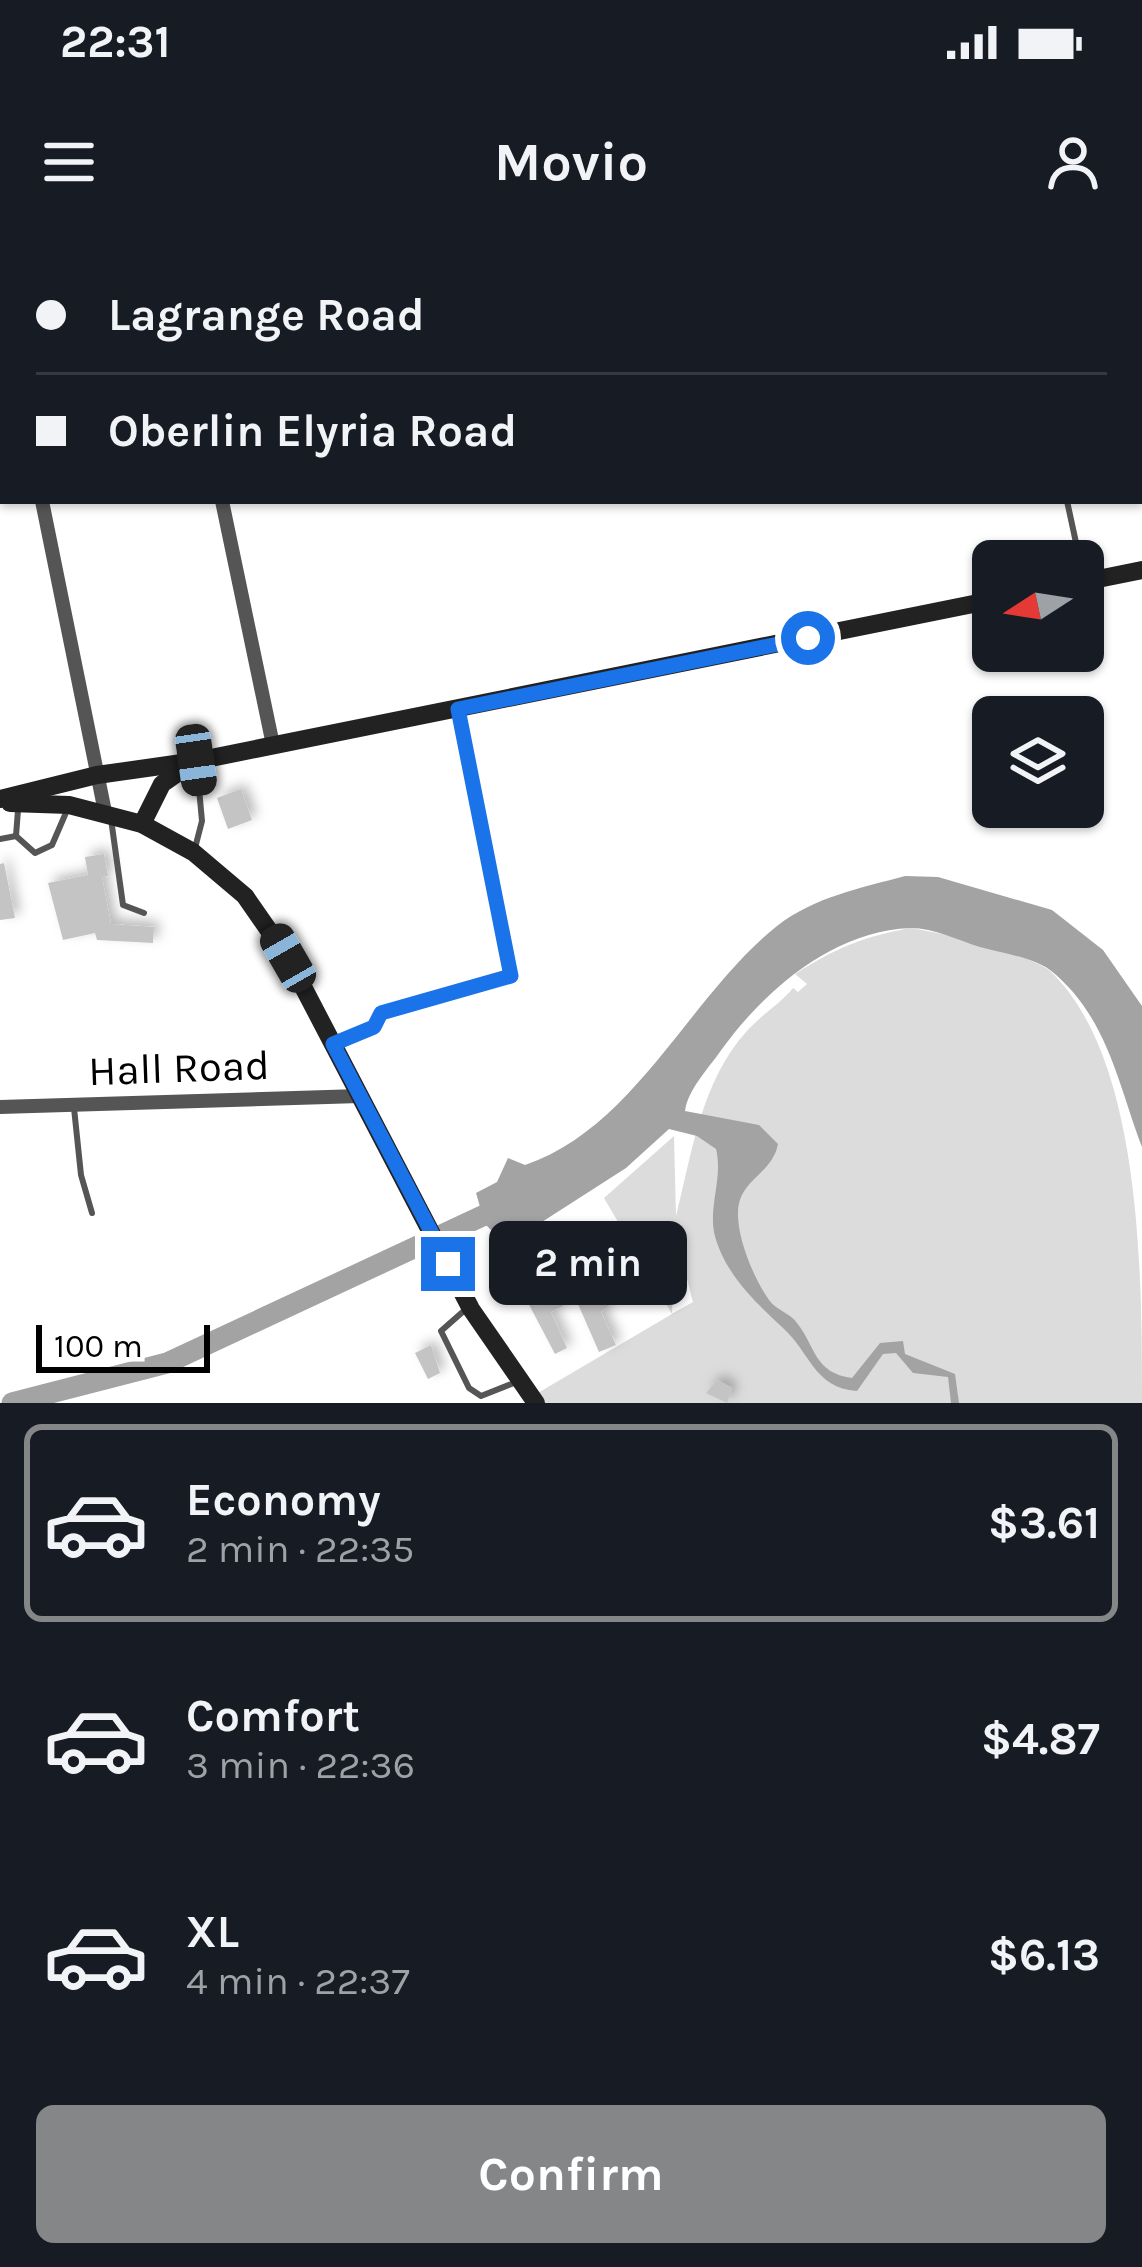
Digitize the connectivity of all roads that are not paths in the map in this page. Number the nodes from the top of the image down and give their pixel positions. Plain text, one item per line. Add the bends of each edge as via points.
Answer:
1 (43, 504) edge
2 (223, 504) edge
3 (1068, 504) edge
4 (1075, 540) edge
5 (1142, 570) edge
6 (1104, 576) edge
7 (972, 604) edge
8 (458, 709) junction
9 (273, 745) junction
10 (196, 760) junction
11 (97, 775) junction
12 (6, 802) edge
13 (69, 805) junction
14 (108, 813) junction
15 (142, 824) junction
16 (16, 836) junction
17 (0, 838) edge
18 (193, 852) junction
19 (144, 913) dead end
20 (333, 1044) junction
21 (360, 1096) junction
22 (74, 1105) junction
23 (0, 1107) edge
24 (92, 1213) dead end
25 (470, 1306) junction
26 (517, 1381) junction
27 (536, 1403) edge

1 - 11 street
2 - 9 street
3 - 4 lane
5 - 6 main road
7 - 8 main road
8 - 9 main road
8 - 20 lane via 511,976 381,1013 374,1027
9 - 10 main road
10 - 11 main road
10 - 15 main road via 162,784
10 - 18 lane via 202,821
11 - 12 main road
11 - 14 street
12 - 13 main road
12 - 16 lane
13 - 14 main road
13 - 16 lane via 46,852 35,853
14 - 15 main road
14 - 19 lane via 123,905
15 - 18 main road
16 - 17 lane
18 - 20 main road via 261,915
20 - 21 main road
21 - 22 street, Hall Road
21 - 25 main road
22 - 23 street, Hall Road
22 - 24 lane
25 - 26 main road
25 - 26 lane via 441,1331 469,1388 494,1395
26 - 27 main road

